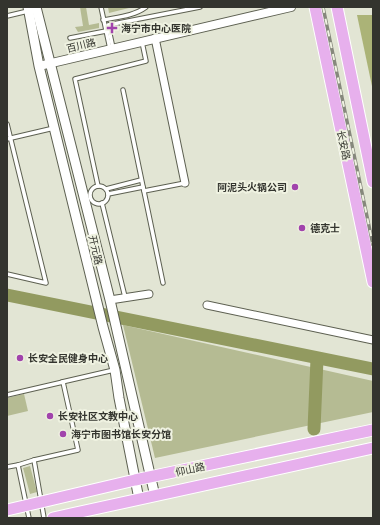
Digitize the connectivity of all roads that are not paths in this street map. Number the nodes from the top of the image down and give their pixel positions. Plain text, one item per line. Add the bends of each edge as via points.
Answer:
1 (101, 7) edge
2 (146, 7) edge
3 (200, 7) edge
4 (291, 7) edge
5 (315, 7) edge
6 (337, 7) edge
7 (31, 8) edge
8 (7, 16) edge
9 (104, 20) junction
10 (106, 31) junction
11 (70, 38) dead end
12 (155, 38) junction
13 (142, 41) junction
14 (111, 48) junction
15 (50, 63) junction
16 (40, 66) junction
17 (123, 90) dead end
18 (7, 124) edge
19 (56, 128) junction
20 (9, 139) edge
21 (141, 180) junction
22 (373, 182) edge
23 (185, 183) joint
24 (98, 186) junction
25 (143, 187) junction
26 (106, 189) junction
27 (144, 192) junction
28 (108, 194) junction
29 (88, 198) junction
30 (102, 203) junction
31 (7, 274) edge
32 (373, 282) edge
33 (163, 283) dead end
34 (149, 294) dead end
35 (125, 298) junction
36 (111, 304) junction
37 (207, 305) dead end
38 (373, 340) edge
39 (115, 370) junction
40 (60, 383) junction
41 (7, 395) edge
42 (373, 430) edge
43 (373, 448) edge
44 (34, 460) junction
45 (18, 465) junction
46 (7, 467) edge
47 (151, 477) junction
48 (135, 480) junction
49 (154, 496) junction
50 (139, 499) junction
51 (42, 502) junction
52 (27, 506) junction
53 (7, 510) edge
54 (29, 518) edge
55 (44, 518) edge
56 (53, 518) edge

1 - 9 lane
2 - 9 lane via 141,11
3 - 14 lane via 108,24
4 - 12 street, 百川路
5 - 32 main road, 长安路
6 - 22 main road
7 - 8 lane
7 - 15 main road, 开元路
7 - 16 main road, 开元路
9 - 10 lane
10 - 11 lane
10 - 14 lane
12 - 13 street, 百川路
12 - 23 street
13 - 14 street, 百川路
13 - 24 lane via 146,61 74,79
14 - 15 street, 百川路
15 - 16 street, 百川路
15 - 29 main road, 开元路
16 - 19 main road, 开元路
17 - 21 lane
18 - 20 lane
19 - 20 lane
19 - 39 main road, 开元路
20 - 31 lane via 46,283
21 - 25 lane
21 - 26 lane
23 - 27 lane
24 - 26 lane
24 - 29 lane via 91,191
25 - 27 lane
25 - 28 lane
26 - 28 lane
27 - 33 lane
28 - 30 lane
29 - 30 lane via 96,203
29 - 36 main road, 开元路
30 - 35 lane
34 - 35 street
35 - 36 street
36 - 47 main road, 开元路
37 - 38 street
39 - 40 lane
39 - 48 main road, 开元路
40 - 41 lane
40 - 44 lane via 63,382 78,450
42 - 47 main road, 仰山路
43 - 49 main road, 仰山路
44 - 45 lane
44 - 51 lane
45 - 46 lane
45 - 52 lane
47 - 48 main road, 仰山路
47 - 49 main road
48 - 50 main road, 开元路
48 - 51 main road, 仰山路
49 - 50 main road, 仰山路
50 - 56 main road, 仰山路
51 - 52 main road, 仰山路
51 - 55 lane
52 - 53 main road, 仰山路
52 - 54 lane

